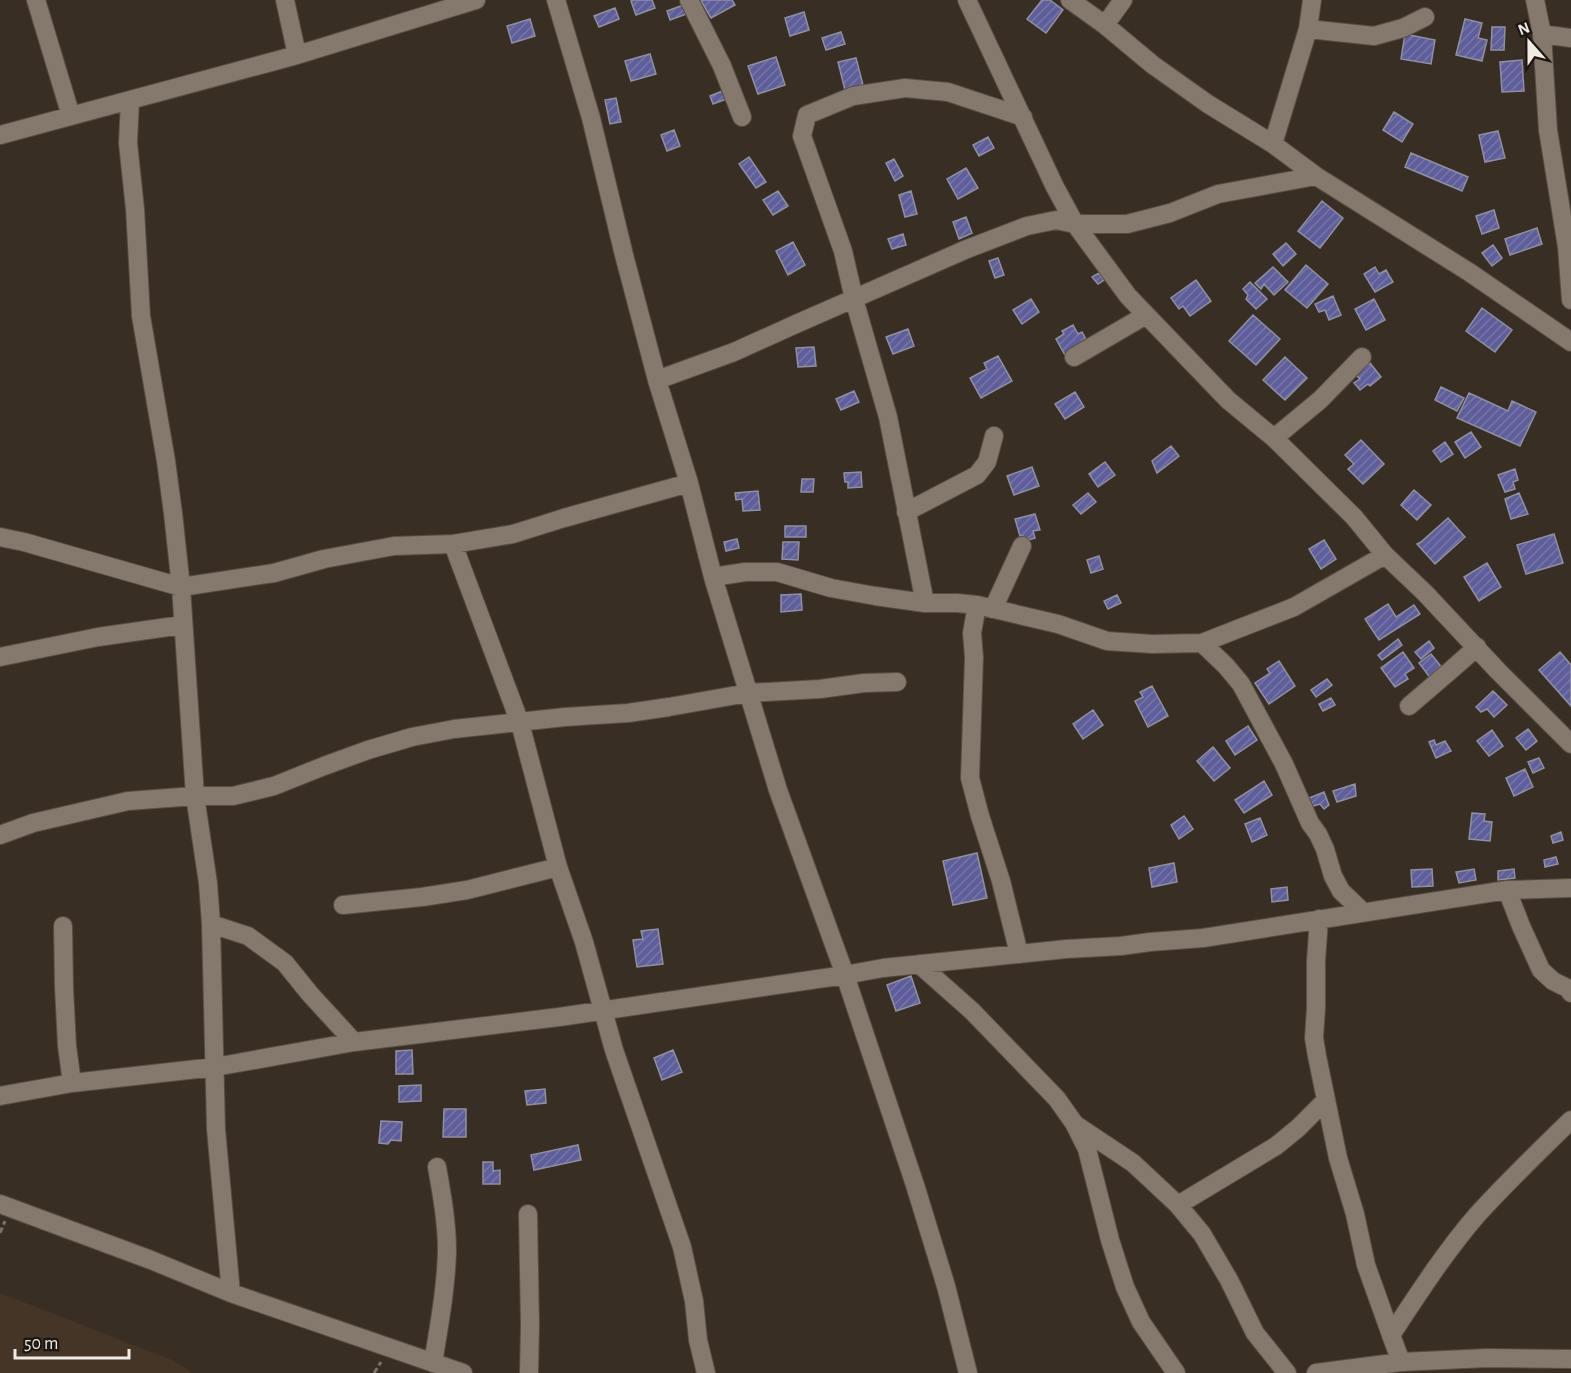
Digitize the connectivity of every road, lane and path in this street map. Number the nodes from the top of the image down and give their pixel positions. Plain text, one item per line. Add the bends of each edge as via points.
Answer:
1 (36, 0) edge
2 (285, 0) edge
3 (476, 0) edge
4 (556, 0) edge
5 (689, 0) edge
6 (967, 0) edge
7 (1070, 0) edge
8 (1123, 0) edge
9 (1312, 0) edge
10 (1535, 0) edge
11 (1425, 17) dead end
12 (1105, 25) junction
13 (1308, 29) junction
14 (1542, 34) junction
15 (1571, 38) edge
16 (297, 55) junction
17 (130, 100) junction
18 (71, 116) junction
19 (742, 117) dead end
20 (1023, 117) junction
21 (0, 135) edge
22 (1273, 144) junction
23 (1316, 176) junction
24 (1075, 224) junction
25 (854, 299) junction
26 (1571, 300) edge
27 (1146, 315) junction
28 (1571, 342) edge
29 (1074, 357) dead end
30 (1362, 357) dead end
31 (657, 380) junction
32 (994, 436) dead end
33 (1274, 438) junction
34 (689, 483) junction
35 (906, 512) junction
36 (0, 537) edge
37 (453, 544) junction
38 (1022, 546) dead end
39 (1385, 555) junction
40 (712, 577) junction
41 (180, 587) junction
42 (925, 603) junction
43 (985, 607) junction
44 (182, 625) junction
45 (1202, 643) junction
46 (1477, 647) junction
47 (0, 657) edge
48 (897, 682) dead end
49 (748, 693) junction
50 (1409, 706) dead end
51 (520, 723) junction
52 (1571, 744) edge
53 (195, 796) junction
54 (0, 835) edge
55 (558, 867) junction
56 (1571, 888) edge
57 (1507, 890) junction
58 (343, 905) dead end
59 (1363, 912) junction
60 (1319, 919) junction
61 (211, 924) junction
62 (63, 926) dead end
63 (1019, 954) junction
64 (919, 964) junction
65 (845, 975) junction
66 (1571, 993) edge
67 (602, 1010) junction
68 (354, 1042) junction
69 (215, 1066) junction
70 (72, 1083) junction
71 (0, 1096) edge
72 (1326, 1100) junction
73 (1571, 1120) edge
74 (1074, 1123) junction
75 (437, 1167) dead end
76 (0, 1204) edge
77 (1178, 1205) junction
78 (528, 1214) dead end
79 (231, 1293) junction
80 (1390, 1335) junction
81 (1571, 1359) edge
82 (1401, 1362) junction
83 (433, 1363) junction
84 (463, 1373) edge
85 (529, 1373) edge
86 (706, 1373) edge
87 (968, 1373) edge
88 (1176, 1373) edge
89 (1287, 1373) edge
90 (1317, 1373) edge

1 - 18 street
2 - 16 street
3 - 16 street
4 - 31 street via 591,118
5 - 19 street
6 - 20 street
7 - 12 street
8 - 12 street
9 - 13 street
10 - 14 street
11 - 13 street via 1374,36
12 - 22 street via 1162,72
13 - 22 street
14 - 15 street
14 - 26 street via 1548,130 1567,246
16 - 17 street
17 - 18 street
17 - 41 street via 128,143 141,316 166,461
18 - 21 street
20 - 24 street
20 - 25 street via 948,92 905,88 853,96 807,115 802,135 843,251
22 - 23 street
23 - 24 street via 1218,194 1170,213 1127,224
23 - 28 street via 1469,272
24 - 25 street via 1056,220 1027,226
24 - 27 street
25 - 31 street via 734,352
25 - 35 street via 888,417
27 - 29 street
27 - 33 street via 1228,400
30 - 33 street via 1320,400
31 - 34 street
32 - 35 street via 987,462 977,475
33 - 39 street via 1354,517
34 - 37 street via 513,534
34 - 40 street
35 - 42 street
36 - 41 street
37 - 41 street via 394,546 274,573
37 - 51 street
38 - 43 street
39 - 45 street via 1294,608
39 - 46 street
40 - 42 street via 777,572 831,588
40 - 49 street
41 - 44 street
42 - 43 street
43 - 45 street via 1058,624 1107,641
43 - 63 street via 972,633 970,778
44 - 47 street
44 - 53 street
45 - 59 street via 1241,684 1318,834 1341,891
46 - 50 street
46 - 52 street
48 - 49 street
49 - 51 street via 628,713
49 - 65 street via 778,790
51 - 53 street via 412,737 274,786 233,796
51 - 55 street
53 - 54 street via 128,801
53 - 61 street
55 - 58 street via 466,890
55 - 67 street
56 - 57 street
57 - 59 street
57 - 66 street via 1541,970
59 - 60 street
60 - 63 street via 1203,938
60 - 72 street via 1314,1038
61 - 68 street via 248,936 285,963
61 - 69 street
62 - 70 street
63 - 64 street
64 - 65 street
64 - 74 street via 980,1020 1057,1099
65 - 67 street
65 - 87 street via 915,1185
67 - 68 street
67 - 86 street via 682,1247
68 - 69 street
69 - 70 street
69 - 79 street via 216,1129
70 - 71 street
72 - 77 street via 1276,1146
72 - 80 street via 1366,1265
73 - 80 street via 1476,1217
74 - 77 street via 1133,1163
74 - 88 street via 1087,1149 1125,1287 1141,1322
75 - 83 street via 447,1258
76 - 79 street
77 - 89 street via 1202,1234 1255,1333
78 - 85 street
79 - 83 street
80 - 82 street
81 - 82 street
82 - 90 street
83 - 84 street

